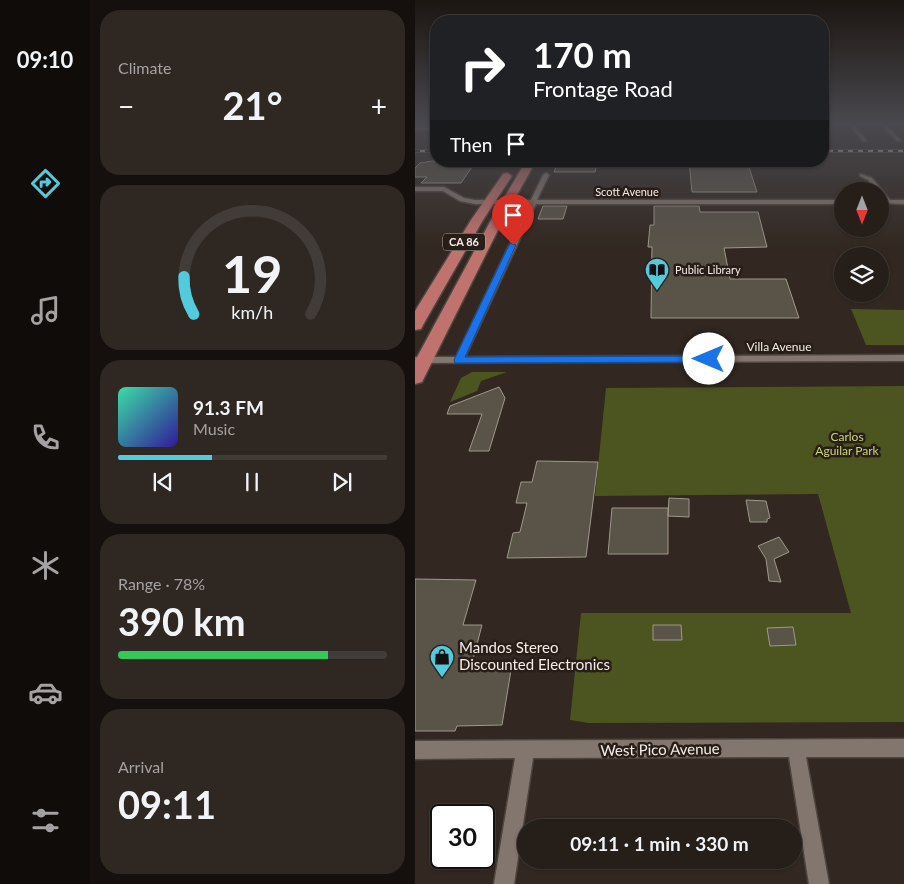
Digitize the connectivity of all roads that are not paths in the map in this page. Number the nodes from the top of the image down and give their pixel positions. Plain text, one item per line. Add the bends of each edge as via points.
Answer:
1 (514, 167) edge
2 (527, 167) edge
3 (546, 175) dead end
4 (862, 175) dead end
5 (872, 182) edge
6 (415, 189) edge
7 (490, 202) junction
8 (507, 202) junction
9 (532, 202) junction
10 (834, 202) edge
11 (889, 202) edge
12 (904, 202) edge
13 (415, 325) edge
14 (904, 358) edge
15 (420, 360) edge
16 (459, 360) junction
17 (415, 378) edge
18 (796, 748) junction
19 (904, 748) edge
20 (415, 750) edge
21 (525, 751) junction
22 (504, 884) edge
23 (819, 884) edge

1 - 7 highway, CA 86
2 - 8 highway, CA 86
3 - 9 street
4 - 5 street
6 - 7 street, Scott Avenue via 444,189 462,200
7 - 8 street, Scott Avenue
7 - 13 highway, CA 86
8 - 9 street, Scott Avenue
8 - 15 highway, CA 86
9 - 10 street, Scott Avenue
9 - 16 street
11 - 12 street
14 - 16 street, Villa Avenue
15 - 16 street, Villa Avenue
15 - 17 highway, CA 86
18 - 19 street, West Pico Avenue
18 - 21 street, West Pico Avenue
18 - 23 street
20 - 21 street, West Pico Avenue
21 - 22 street

